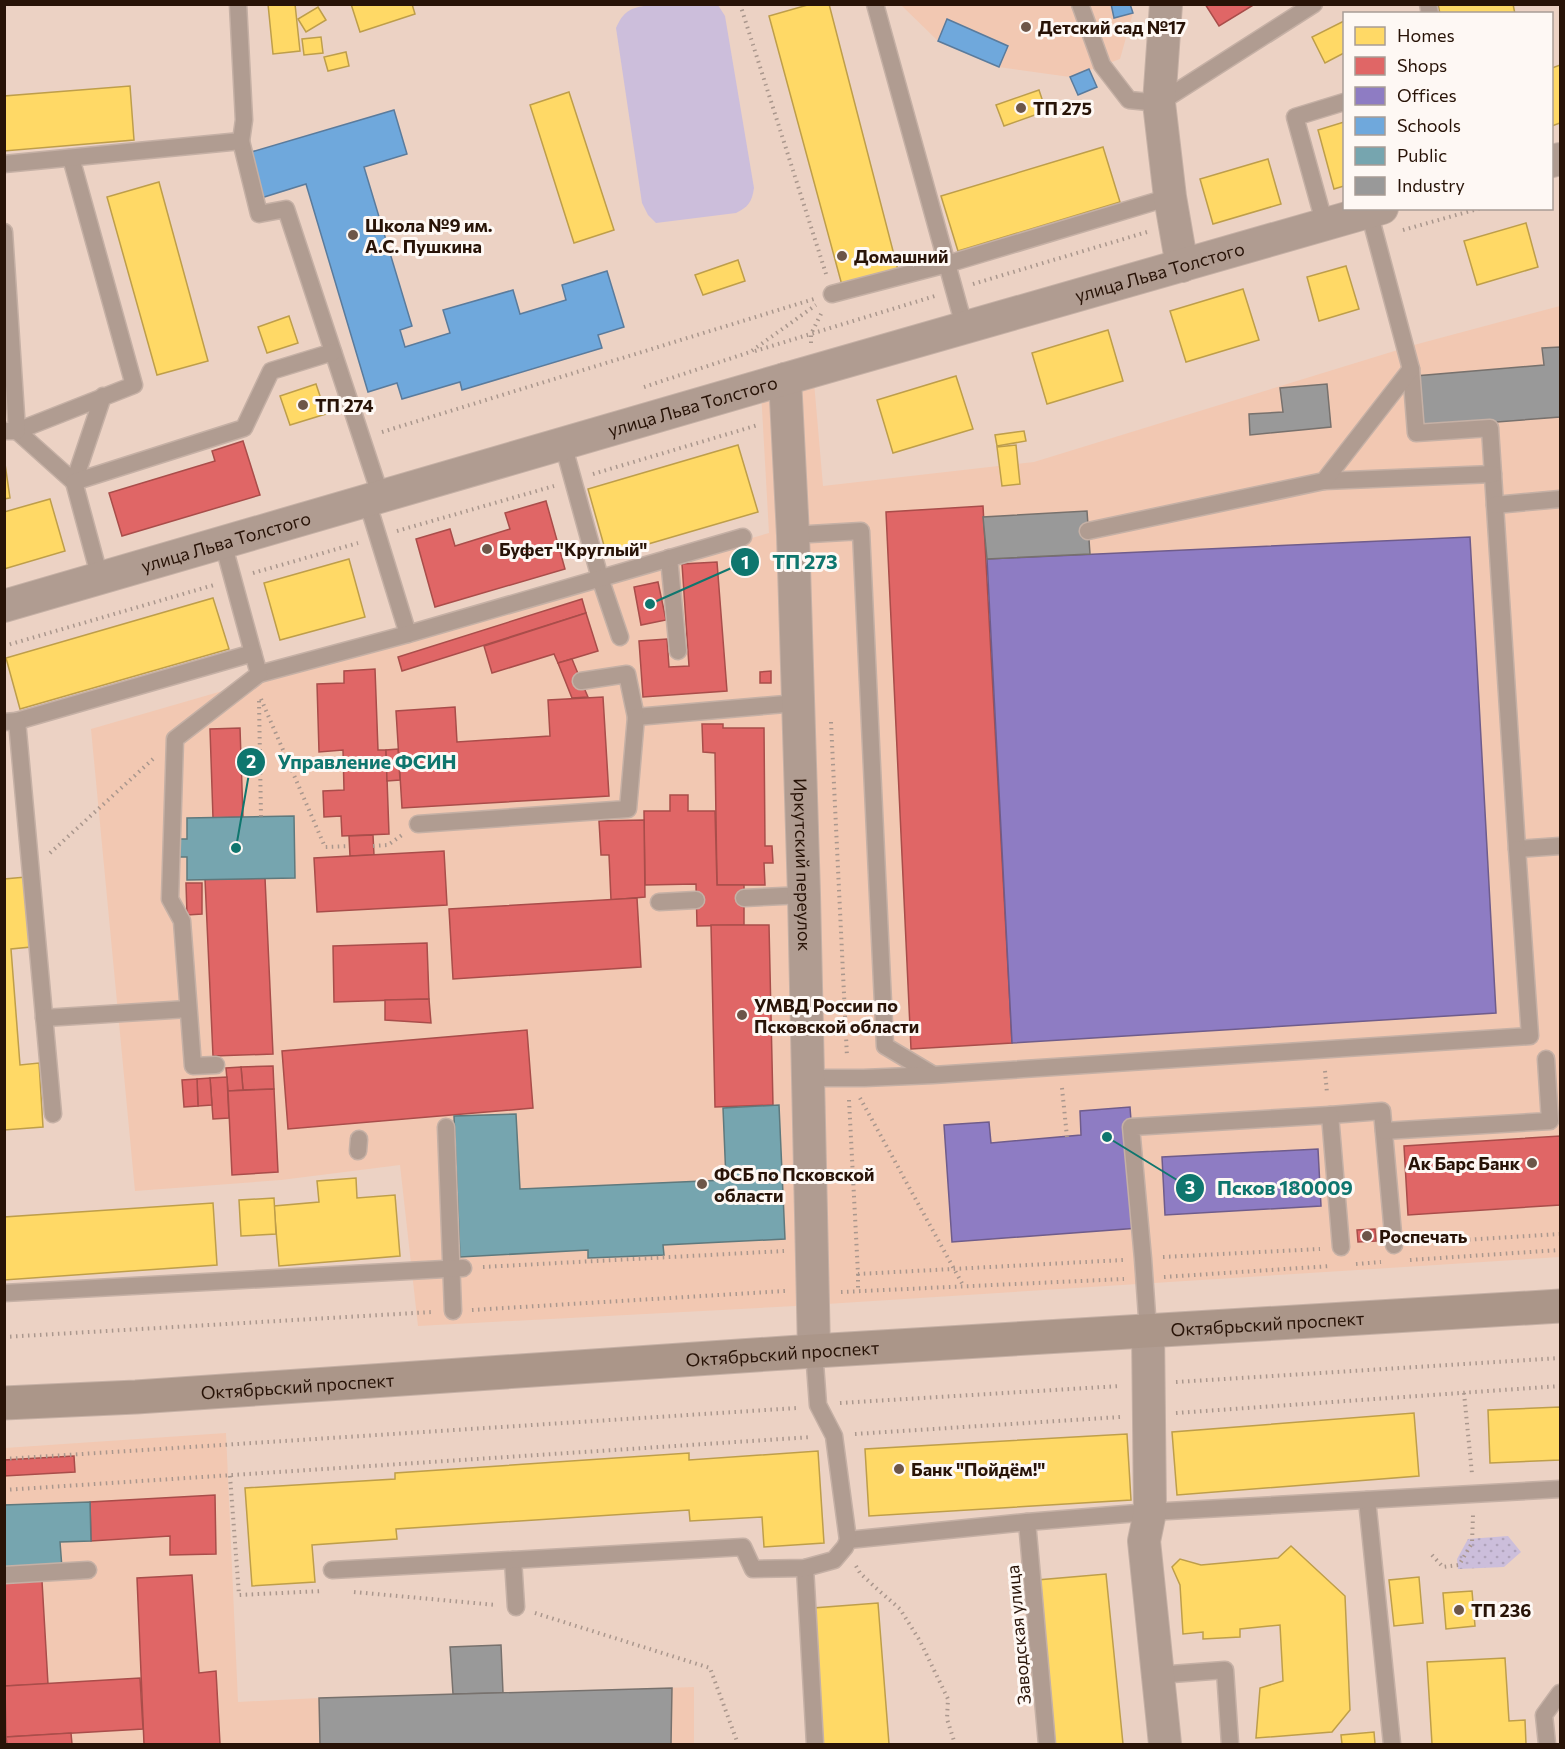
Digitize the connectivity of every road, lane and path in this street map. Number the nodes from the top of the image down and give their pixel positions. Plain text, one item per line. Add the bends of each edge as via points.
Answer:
1 (238, 4) edge
2 (740, 4) edge
3 (875, 4) edge
4 (1080, 4) edge
5 (1166, 4) edge
6 (1314, 4) edge
7 (1343, 102) edge
8 (1159, 103) junction
9 (241, 141) junction
10 (71, 158) junction
11 (4, 165) edge
12 (1170, 197) junction
13 (1375, 210) edge
14 (1325, 225) junction
15 (4, 232) edge
16 (947, 264) junction
17 (1182, 266) junction
18 (832, 294) junction
19 (964, 329) junction
20 (333, 351) junction
21 (1411, 369) junction
22 (799, 375) junction
23 (103, 396) junction
24 (11, 431) edge
25 (362, 438) junction
26 (563, 444) junction
27 (1493, 474) junction
28 (1324, 481) junction
29 (74, 482) junction
30 (374, 499) junction
31 (1560, 499) edge
32 (1495, 505) junction
33 (1088, 531) dead end
34 (793, 536) junction
35 (743, 537) dead end
36 (222, 543) junction
37 (669, 558) junction
38 (100, 578) junction
39 (600, 578) junction
40 (4, 606) edge
41 (408, 634) junction
42 (620, 637) dead end
43 (678, 651) dead end
44 (253, 653) junction
45 (259, 674) junction
46 (581, 681) dead end
47 (797, 703) junction
48 (830, 711) dead end
49 (636, 717) junction
50 (11, 722) edge
51 (175, 740) junction
52 (261, 817) dead end
53 (418, 824) joint
54 (349, 846) dead end
55 (373, 846) dead end
56 (1560, 846) edge
57 (1517, 849) junction
58 (31, 870) junction
59 (804, 895) junction
60 (744, 898) dead end
61 (696, 900) dead end
62 (658, 902) dead end
63 (188, 1009) junction
64 (44, 1018) junction
65 (1546, 1059) dead end
66 (216, 1065) dead end
67 (933, 1075) junction
68 (809, 1078) junction
69 (848, 1078) junction
70 (1062, 1088) dead end
71 (53, 1114) dead end
72 (1330, 1115) junction
73 (446, 1127) dead end
74 (1384, 1131) junction
75 (1067, 1137) dead end
76 (1560, 1234) edge
77 (1394, 1245) joint
78 (1341, 1247) joint
79 (812, 1250) junction
80 (1560, 1250) edge
81 (1143, 1258) junction
82 (1406, 1261) dead end
83 (1382, 1262) dead end
84 (1335, 1265) dead end
85 (1346, 1265) dead end
86 (457, 1268) junction
87 (955, 1269) junction
88 (858, 1274) junction
89 (1144, 1278) junction
90 (964, 1287) junction
91 (812, 1292) junction
92 (858, 1292) junction
93 (4, 1293) edge
94 (1560, 1306) edge
95 (453, 1311) junction
96 (1148, 1330) junction
97 (4, 1337) edge
98 (814, 1351) junction
99 (1560, 1358) edge
100 (1560, 1386) edge
101 (1148, 1399) junction
102 (4, 1403) edge
103 (818, 1405) junction
104 (834, 1436) junction
105 (4, 1458) edge
106 (230, 1476) junction
107 (1560, 1489) edge
108 (4, 1490) edge
109 (1367, 1500) junction
110 (1150, 1512) junction
111 (1027, 1521) junction
112 (847, 1544) junction
113 (513, 1560) junction
114 (805, 1568) junction
115 (88, 1570) dead end
116 (332, 1570) dead end
117 (4, 1575) edge
118 (329, 1590) dead end
119 (352, 1592) dead end
120 (516, 1607) junction
121 (1158, 1675) junction
122 (1560, 1693) edge
123 (738, 1744) edge
124 (815, 1744) edge
125 (955, 1744) edge
126 (1047, 1744) edge
127 (1165, 1744) edge
128 (1230, 1744) edge
129 (1392, 1744) edge
130 (1547, 1744) edge

1 - 9 lane via 244,120
2 - 18 path
3 - 16 lane
4 - 8 lane via 1102,65 1129,100
5 - 8 street
6 - 8 lane
7 - 14 lane via 1295,117
8 - 12 street
9 - 10 lane
9 - 20 lane via 260,214 286,209
10 - 11 lane
10 - 23 lane via 134,385
12 - 16 lane
12 - 17 street
13 - 14 street, улица Льва Толстого
13 - 21 lane
14 - 17 street, улица Льва Толстого
15 - 24 lane
16 - 18 lane
16 - 19 lane
17 - 19 street, улица Льва Толстого
18 - 22 path via 811,334
18 - 25 path
19 - 22 street, улица Льва Толстого
20 - 25 lane
20 - 29 lane via 271,371 244,428
21 - 27 lane via 1416,433 1490,428
21 - 28 lane
22 - 26 street, улица Льва Толстого
22 - 34 street, Иркутский переулок
23 - 24 lane
23 - 29 lane
24 - 29 lane
25 - 30 lane
26 - 30 street, улица Льва Толстого
26 - 39 lane
27 - 28 lane
27 - 32 lane
28 - 33 lane
29 - 38 lane
30 - 36 street, улица Льва Толстого
30 - 41 lane
31 - 32 lane
32 - 57 lane
34 - 47 street, Иркутский переулок
34 - 67 lane via 861,531 885,1046
35 - 37 lane
36 - 38 street, улица Льва Толстого
36 - 44 lane
37 - 39 lane
37 - 43 lane
38 - 40 street, улица Льва Толстого
39 - 41 lane
39 - 42 lane
41 - 45 lane
44 - 45 lane
44 - 50 lane
45 - 51 lane
46 - 49 lane via 627,674
47 - 49 lane
47 - 59 street, Иркутский переулок
48 - 69 path
49 - 53 lane via 628,809
50 - 58 lane
51 - 58 path
51 - 63 lane via 170,899 182,921
52 - 54 path via 259,696 326,847
53 - 55 path via 388,845
56 - 57 lane
57 - 67 lane via 1530,1036
58 - 64 lane
59 - 60 lane
59 - 68 street, Иркутский переулок
61 - 62 lane
63 - 64 lane
63 - 66 lane via 192,1066
64 - 71 lane
65 - 74 lane via 1550,1121
67 - 69 lane
68 - 69 lane
68 - 79 street, Иркутский переулок
69 - 87 path
69 - 88 path
70 - 75 path
72 - 74 lane via 1382,1111
72 - 78 lane
72 - 81 lane via 1131,1127
73 - 86 lane
74 - 77 lane
76 - 77 path
78 - 81 path
79 - 86 path
79 - 91 street, Иркутский переулок
80 - 82 path
81 - 87 path
81 - 89 lane
83 - 85 path
84 - 89 path
86 - 93 lane
86 - 95 lane
87 - 88 path
87 - 90 path
88 - 92 path
89 - 90 path
89 - 96 lane
90 - 92 path
91 - 92 path
91 - 95 path
91 - 98 street, Иркутский переулок
94 - 96 main road, Октябрьский проспект
95 - 97 path
96 - 98 main road, Октябрьский проспект
96 - 101 street
98 - 102 main road, Октябрьский проспект
98 - 103 lane
99 - 101 path
100 - 101 path
101 - 103 path
101 - 104 path
101 - 110 street
103 - 104 lane
103 - 105 path
104 - 106 path
104 - 112 lane
106 - 108 path
106 - 118 path via 239,1595
107 - 109 lane
109 - 110 lane
109 - 129 lane
110 - 111 lane
110 - 121 street via 1144,1541
111 - 112 lane
111 - 126 lane, Заводская улица
112 - 114 lane via 834,1560
112 - 125 path via 860,1573 900,1609 920,1641 948,1699 947,1719
113 - 114 lane via 743,1547 753,1569
113 - 116 lane
113 - 120 lane
114 - 124 lane
115 - 117 lane
119 - 120 path
120 - 123 path via 710,1668
121 - 127 street
121 - 128 lane via 1225,1670
122 - 130 lane via 1544,1715

